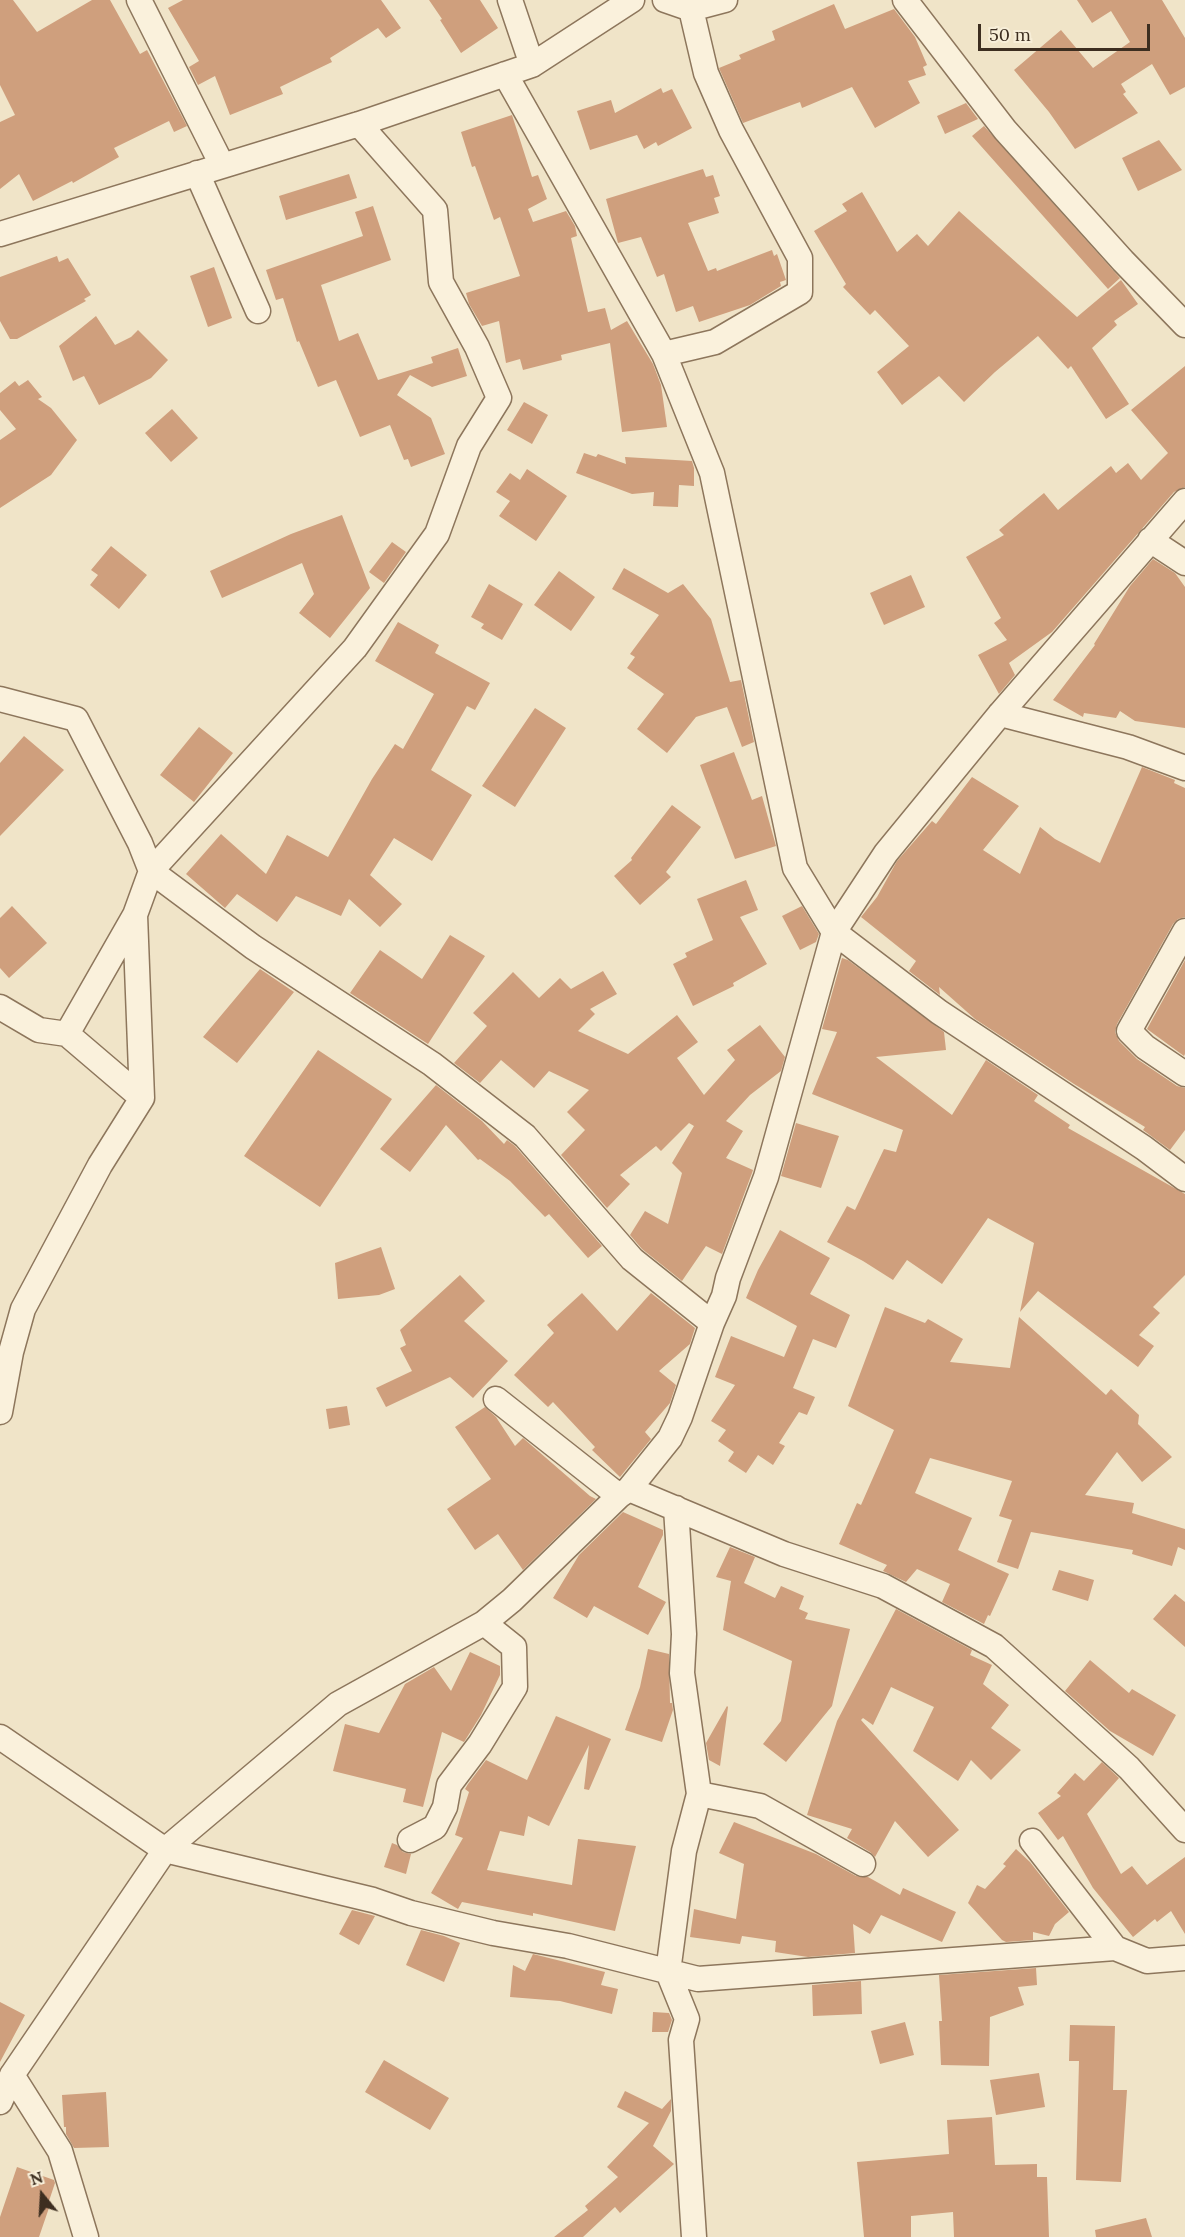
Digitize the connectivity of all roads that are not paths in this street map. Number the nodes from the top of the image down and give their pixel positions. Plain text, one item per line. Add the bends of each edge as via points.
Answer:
1 (139, 0) edge
2 (510, 0) edge
3 (632, 0) edge
4 (665, 0) edge
5 (725, 0) edge
6 (905, 0) edge
7 (691, 9) junction
8 (532, 65) junction
9 (505, 74) junction
10 (359, 124) junction
11 (222, 165) junction
12 (197, 173) junction
13 (0, 234) edge
14 (258, 311) dead end
15 (1185, 325) edge
16 (664, 354) junction
17 (1185, 501) edge
18 (1150, 540) junction
19 (1185, 563) edge
20 (0, 699) edge
21 (1000, 714) junction
22 (1185, 768) edge
23 (151, 871) junction
24 (135, 915) junction
25 (1185, 931) edge
26 (834, 932) junction
27 (0, 1007) edge
28 (67, 1034) junction
29 (1185, 1074) edge
30 (142, 1098) junction
31 (1185, 1179) edge
32 (712, 1323) junction
33 (496, 1399) dead end
34 (0, 1412) edge
35 (624, 1492) junction
36 (676, 1508) junction
37 (484, 1623) junction
38 (0, 1737) edge
39 (699, 1794) junction
40 (1185, 1830) edge
41 (410, 1840) dead end
42 (1032, 1841) dead end
43 (165, 1850) junction
44 (863, 1864) dead end
45 (1116, 1948) junction
46 (1185, 1958) edge
47 (668, 1972) junction
48 (6, 2077) edge
49 (0, 2102) edge
50 (86, 2237) edge
51 (694, 2237) edge

1 - 11 street
2 - 8 street
3 - 8 street
4 - 7 street
5 - 7 street
6 - 15 street via 1005,130
7 - 16 street via 706,74 730,130 800,258 800,292 715,342
8 - 9 street
9 - 10 street
9 - 16 street
10 - 11 street
10 - 23 street via 435,210 441,282 477,346 499,398 469,446 437,534 355,648
11 - 12 street
12 - 13 street
12 - 14 street
16 - 26 street via 711,473 795,868
17 - 18 street
18 - 19 street
18 - 21 street
20 - 23 street via 76,719
21 - 22 street via 1128,747
21 - 26 street via 886,853
23 - 24 street
23 - 32 street via 253,947 432,1064 525,1136 633,1259
24 - 28 street
24 - 30 street
25 - 29 street via 1129,1031
26 - 31 street via 939,1012
26 - 32 street via 766,1178
27 - 28 street via 39,1030
28 - 30 street
30 - 34 street via 100,1166 23,1309
32 - 35 street via 670,1438
33 - 35 street
35 - 36 street
35 - 37 street
36 - 39 street via 684,1634 682,1673
36 - 40 street via 783,1554 883,1586 994,1646 1129,1768
37 - 41 street via 514,1647 514,1687 480,1744 448,1785 435,1827
37 - 43 street via 338,1704
38 - 43 street
39 - 44 street via 760,1806
39 - 47 street via 684,1851
42 - 45 street
43 - 47 street via 493,1933 568,1946
43 - 48 street
45 - 46 street via 1147,1961
45 - 47 street via 698,1978
47 - 51 street via 687,2019 681,2040
48 - 49 street
48 - 50 street via 60,2151

